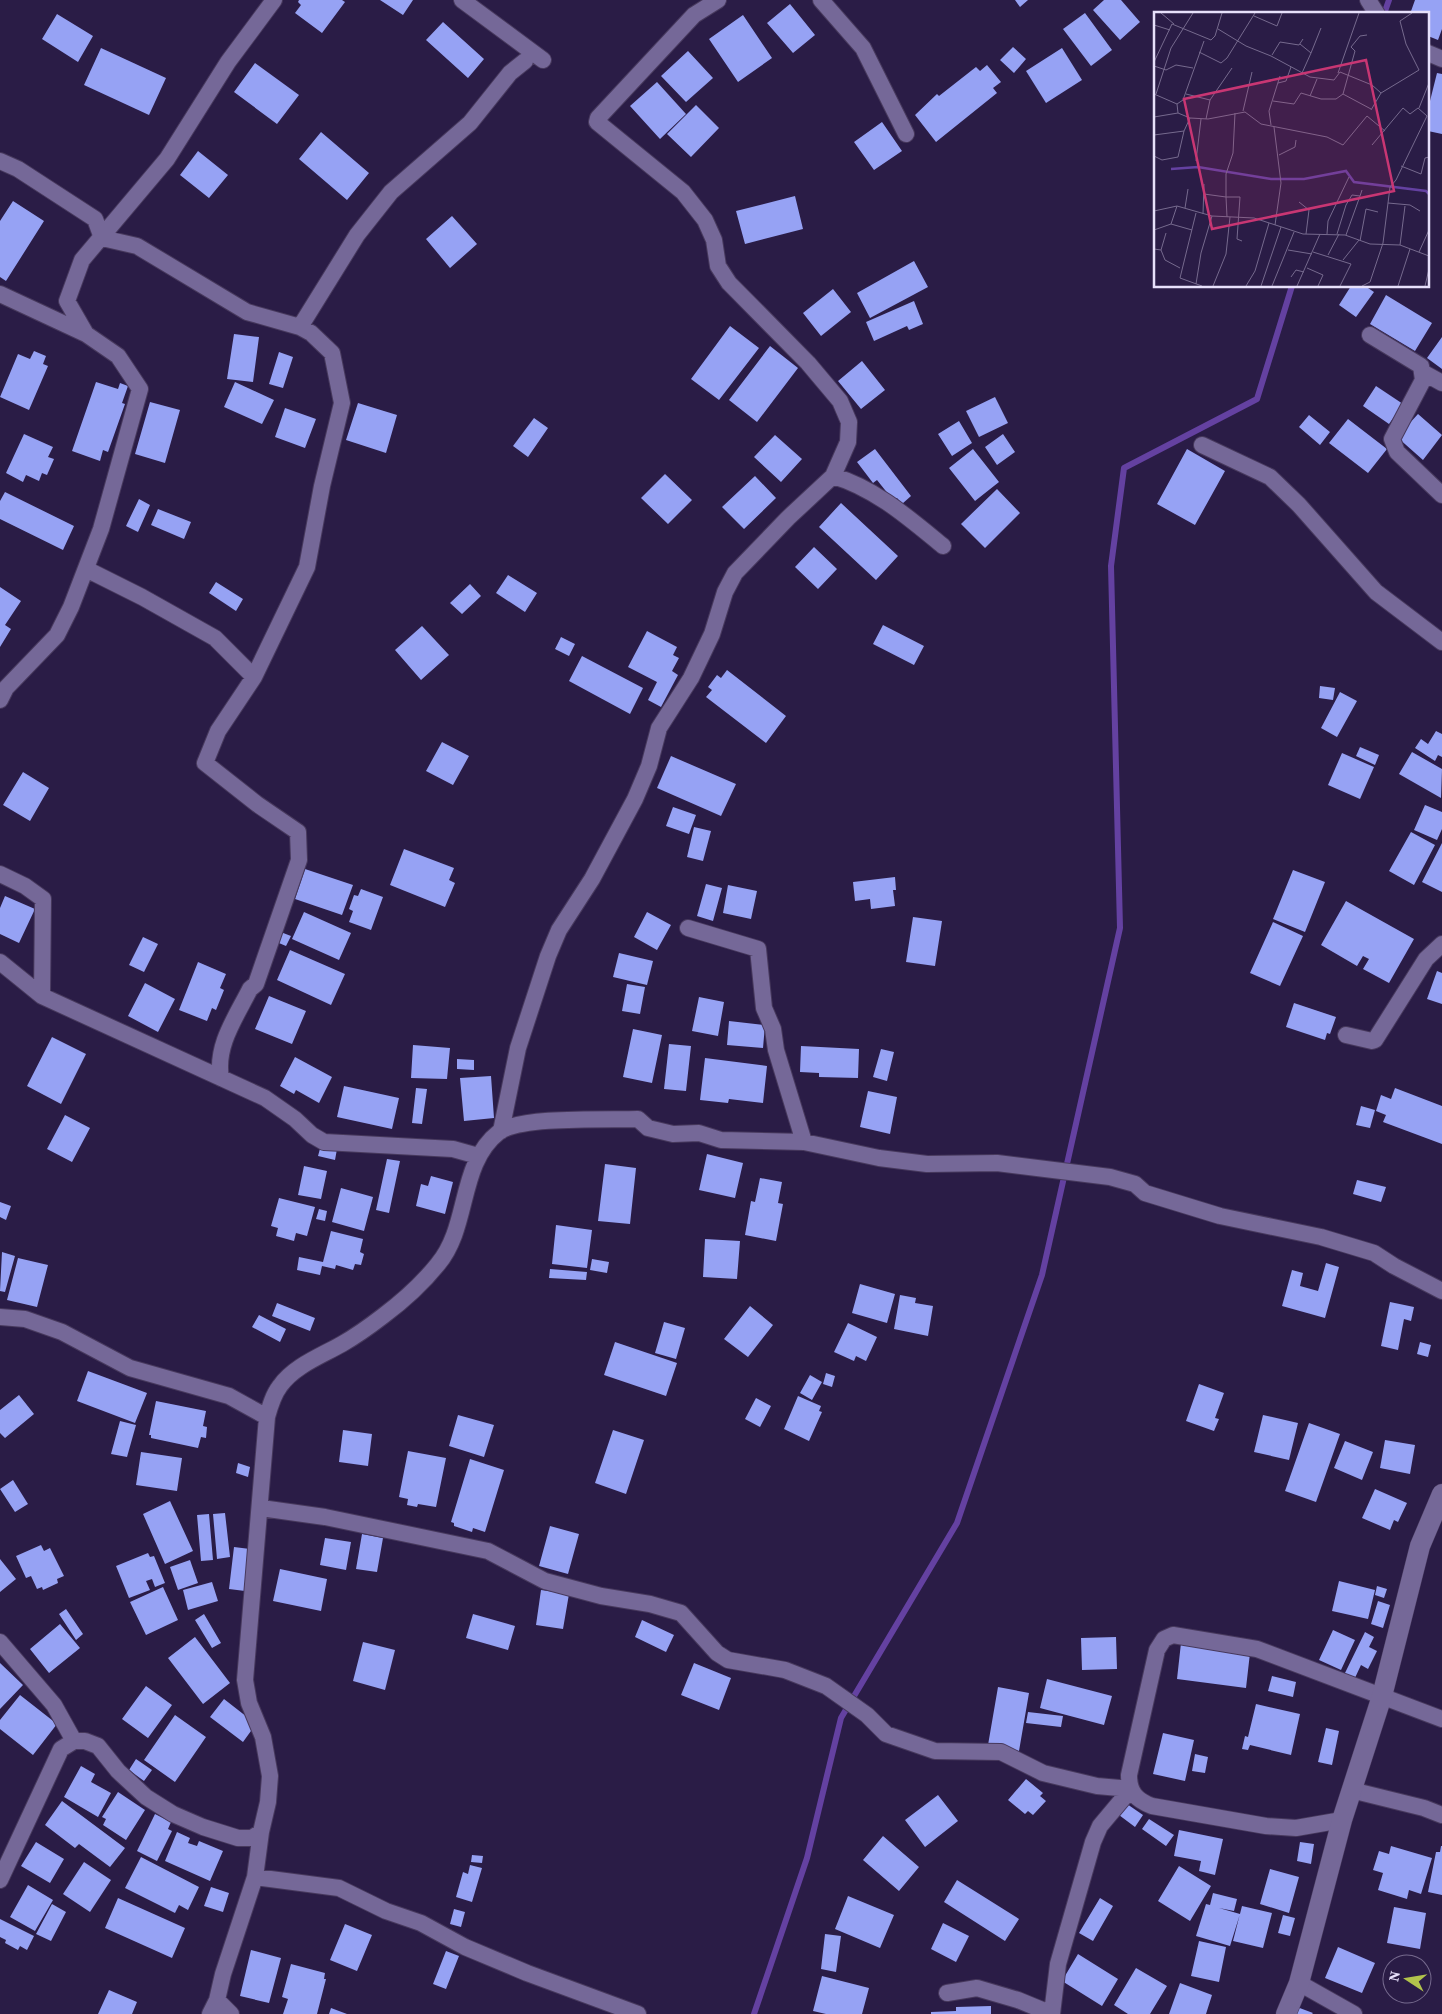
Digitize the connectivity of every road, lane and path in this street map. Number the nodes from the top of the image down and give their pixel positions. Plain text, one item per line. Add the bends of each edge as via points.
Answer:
1 (274, 0) edge
2 (462, 0) edge
3 (718, 0) edge
4 (821, 0) edge
5 (1368, 0) edge
6 (1376, 12) edge
7 (1430, 55) edge
8 (543, 60) dead end
9 (1442, 60) edge
10 (526, 61) dead end
11 (906, 134) dead end
12 (0, 161) edge
13 (102, 238) junction
14 (0, 294) edge
15 (300, 327) junction
16 (86, 334) junction
17 (1370, 335) dead end
18 (1424, 373) junction
19 (1442, 383) edge
20 (1202, 445) dead end
21 (834, 476) junction
22 (1442, 495) edge
23 (943, 546) dead end
24 (86, 569) junction
25 (1442, 642) edge
26 (254, 677) junction
27 (0, 700) edge
28 (0, 874) edge
29 (688, 928) dead end
30 (1442, 944) edge
31 (0, 962) edge
32 (42, 996) junction
33 (1346, 1035) dead end
34 (221, 1078) junction
35 (501, 1131) junction
36 (804, 1142) junction
37 (478, 1156) junction
38 (1442, 1291) edge
39 (0, 1317) edge
40 (267, 1417) junction
41 (1442, 1494) edge
42 (260, 1508) junction
43 (0, 1642) edge
44 (1382, 1696) junction
45 (1442, 1719) edge
46 (74, 1741) junction
47 (1131, 1789) junction
48 (1352, 1790) junction
49 (1442, 1815) edge
50 (1342, 1820) junction
51 (261, 1832) junction
52 (255, 1877) junction
53 (0, 1880) edge
54 (1299, 1983) junction
55 (947, 1993) dead end
56 (214, 2007) edge
57 (230, 2014) edge
58 (638, 2014) edge
59 (1052, 2014) edge
60 (1286, 2014) edge
61 (1354, 2014) edge

1 - 13 street via 228,62 167,158
2 - 8 street
3 - 21 street via 694,15 597,122 683,192 705,220 714,240 718,266 729,283 808,363 840,401 849,422 848,442
4 - 11 street via 862,48
5 - 6 street
7 - 9 street
10 - 15 street via 510,73 470,123 391,192 357,235
12 - 13 street via 18,169 95,219
13 - 15 street via 136,246 248,312
13 - 16 street via 82,260 67,301
14 - 16 street
15 - 26 street via 332,353 342,403 307,567
16 - 24 street via 118,356 140,389
17 - 18 street via 1421,366
18 - 19 street
18 - 22 street via 1392,439 1397,452
20 - 25 street via 1270,477 1376,592
21 - 23 street via 851,481 900,511
21 - 35 street via 788,518 735,574 725,592 712,634 691,678 659,728 649,766 635,799 592,879 559,930 548,956 518,1048
24 - 26 street via 215,638
24 - 27 street via 57,635 6,688
26 - 34 street via 218,731 204,763 298,832 299,860 256,984 250,989 220,1050 218,1065
28 - 32 street via 43,899
29 - 36 street via 758,949 764,1008 773,1029 776,1050
30 - 33 street via 1426,959 1375,1040
31 - 32 street
32 - 34 street
34 - 37 street via 265,1098 324,1142 453,1150
35 - 36 street via 530,1122 638,1119 648,1128 673,1134 699,1133 721,1140
35 - 37 street
36 - 38 street via 879,1158 927,1164 996,1163 1110,1177 1135,1184 1145,1193 1220,1216 1321,1237 1374,1253
37 - 40 street via 454,1238 440,1262 383,1317 295,1370 280,1385
39 - 40 street via 25,1319 62,1332 130,1368 229,1396
40 - 42 street
41 - 44 street via 1420,1546
42 - 47 street via 325,1517 488,1551 545,1581 681,1613 717,1653 728,1660 785,1670 826,1686 867,1714 886,1734 935,1751 1001,1752 1043,1773 1097,1786
42 - 51 street via 245,1680 249,1703 263,1737 270,1776
43 - 46 street via 54,1705
44 - 45 street
44 - 47 street via 1257,1649 1173,1635 1164,1639 1157,1650 1129,1775
44 - 48 street
46 - 51 street via 98,1746 118,1771 146,1797 173,1814 238,1838 252,1838
46 - 53 street via 61,1749
47 - 50 street via 1142,1802 1152,1806 1266,1826 1296,1828
47 - 59 street via 1100,1826 1093,1842 1058,1964
48 - 49 street
48 - 50 street
50 - 54 street
51 - 52 street
52 - 56 street
52 - 58 street via 339,1888 386,1911 421,1923 465,1947
54 - 60 street
54 - 61 street
55 - 59 street via 977,1988
56 - 57 street

